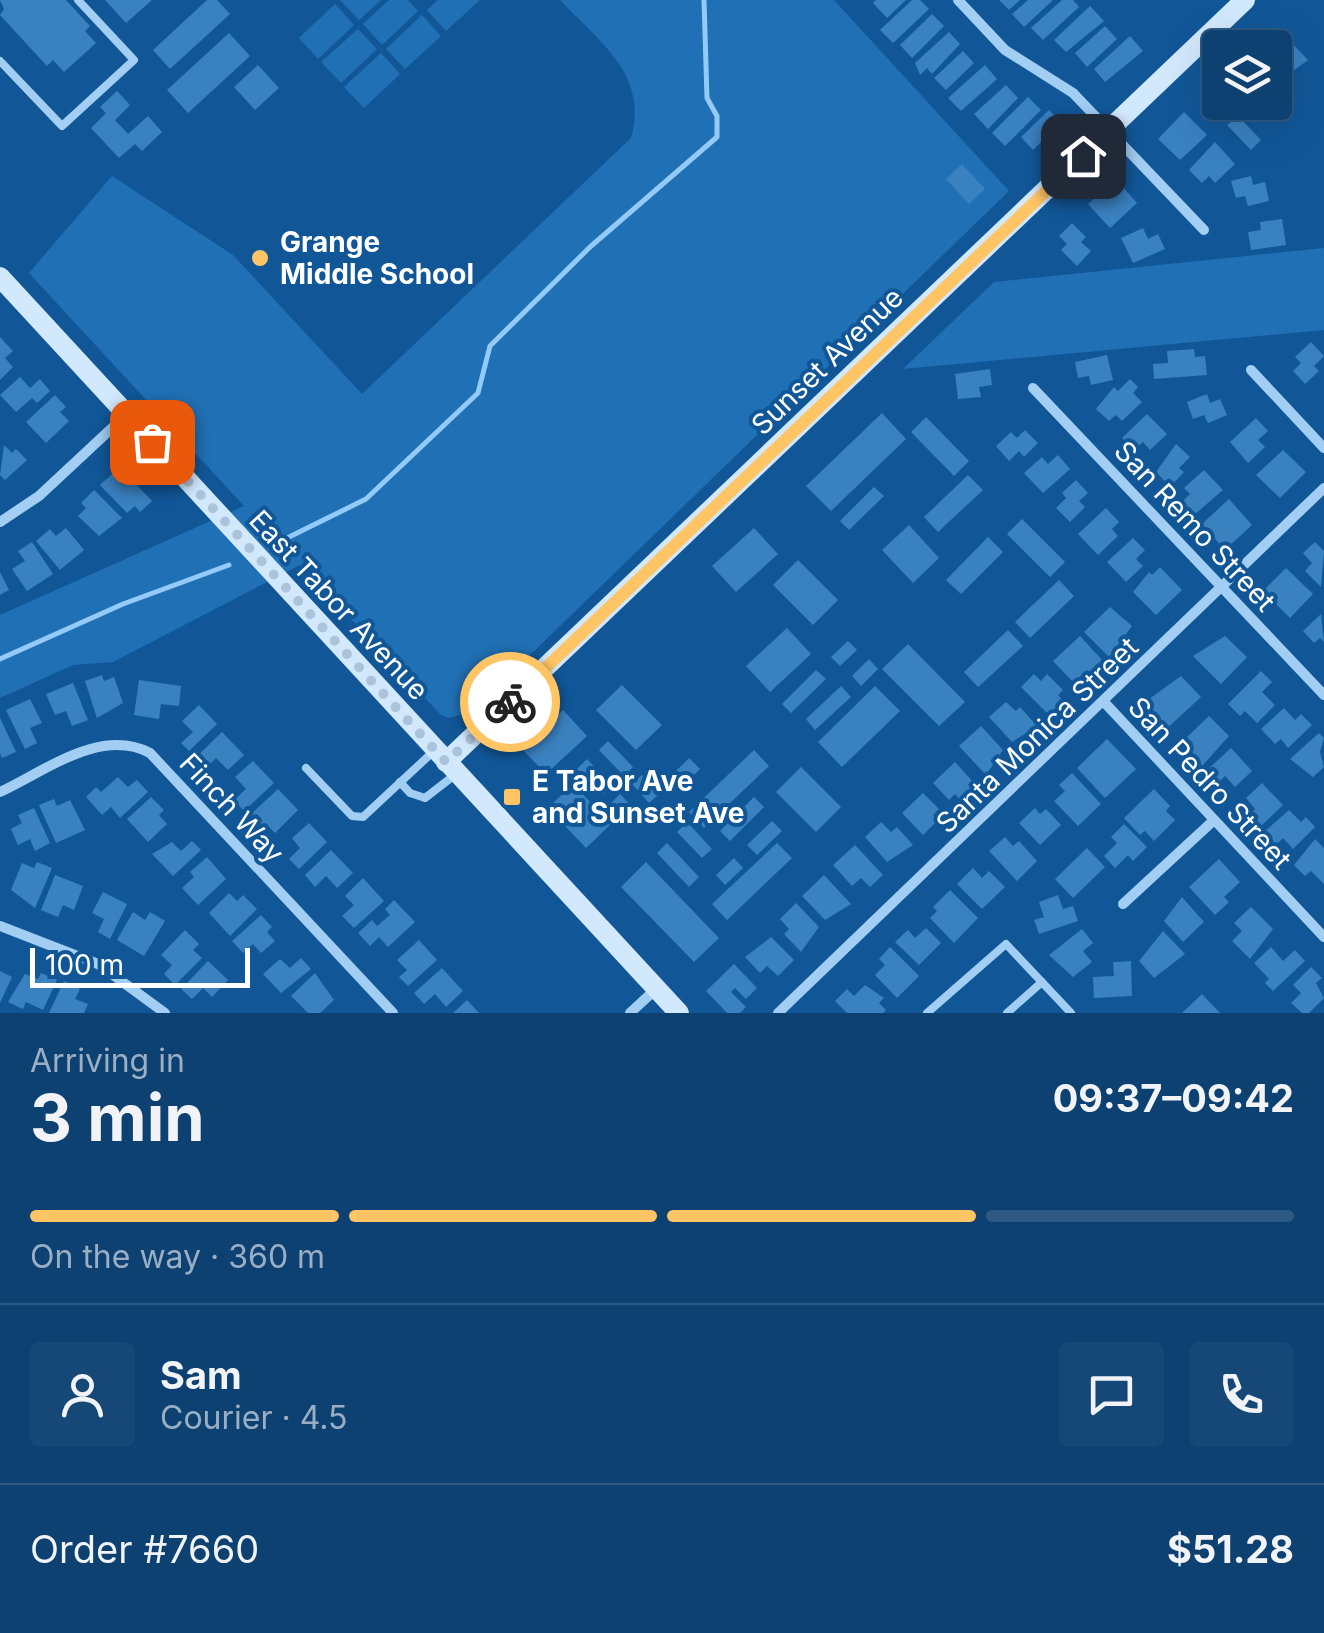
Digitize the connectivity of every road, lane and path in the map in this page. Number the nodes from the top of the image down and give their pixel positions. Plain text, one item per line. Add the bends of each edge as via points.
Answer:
1 (78, 0) edge
2 (958, 0) edge
3 (1246, 0) edge
4 (0, 60) edge
5 (1109, 132) junction
6 (1204, 230) dead end
7 (0, 277) edge
8 (1250, 370) dead end
9 (1033, 388) dead end
10 (127, 414) junction
11 (1324, 448) edge
12 (1324, 488) edge
13 (0, 522) edge
14 (1223, 590) junction
15 (1324, 695) edge
16 (1104, 702) junction
17 (446, 762) junction
18 (306, 768) dead end
19 (400, 782) junction
20 (0, 792) edge
21 (1213, 821) junction
22 (1123, 904) dead end
23 (0, 926) edge
24 (1324, 937) edge
25 (1042, 982) junction
26 (656, 989) junction
27 (165, 1013) edge
28 (393, 1013) edge
29 (630, 1013) edge
30 (679, 1013) edge
31 (778, 1013) edge
32 (927, 1013) edge
33 (1007, 1013) edge
34 (1071, 1013) edge

1 - 4 lane via 134,60 62,126
2 - 5 street via 1006,50 1073,93
3 - 5 main road, Sunset Avenue
5 - 6 street
5 - 17 main road, Sunset Avenue
7 - 10 main road, East Tabor Avenue
8 - 11 street
9 - 14 street, San Remo Street
10 - 13 street via 39,496
10 - 17 main road, East Tabor Avenue
12 - 14 street, Santa Monica Street
14 - 15 street, San Remo Street
14 - 16 street, Santa Monica Street
16 - 21 street, San Pedro Street
16 - 31 street, Santa Monica Street
17 - 19 lane
17 - 19 lane via 424,798
17 - 26 main road, East Tabor Avenue
18 - 19 lane via 352,816 362,817
20 - 28 street, Finch Way via 102,744 120,742 150,753
21 - 22 street
21 - 24 street, San Pedro Street
23 - 27 street via 98,964
25 - 32 lane via 1006,944
25 - 33 lane
25 - 34 lane
26 - 29 street
26 - 30 main road, East Tabor Avenue

